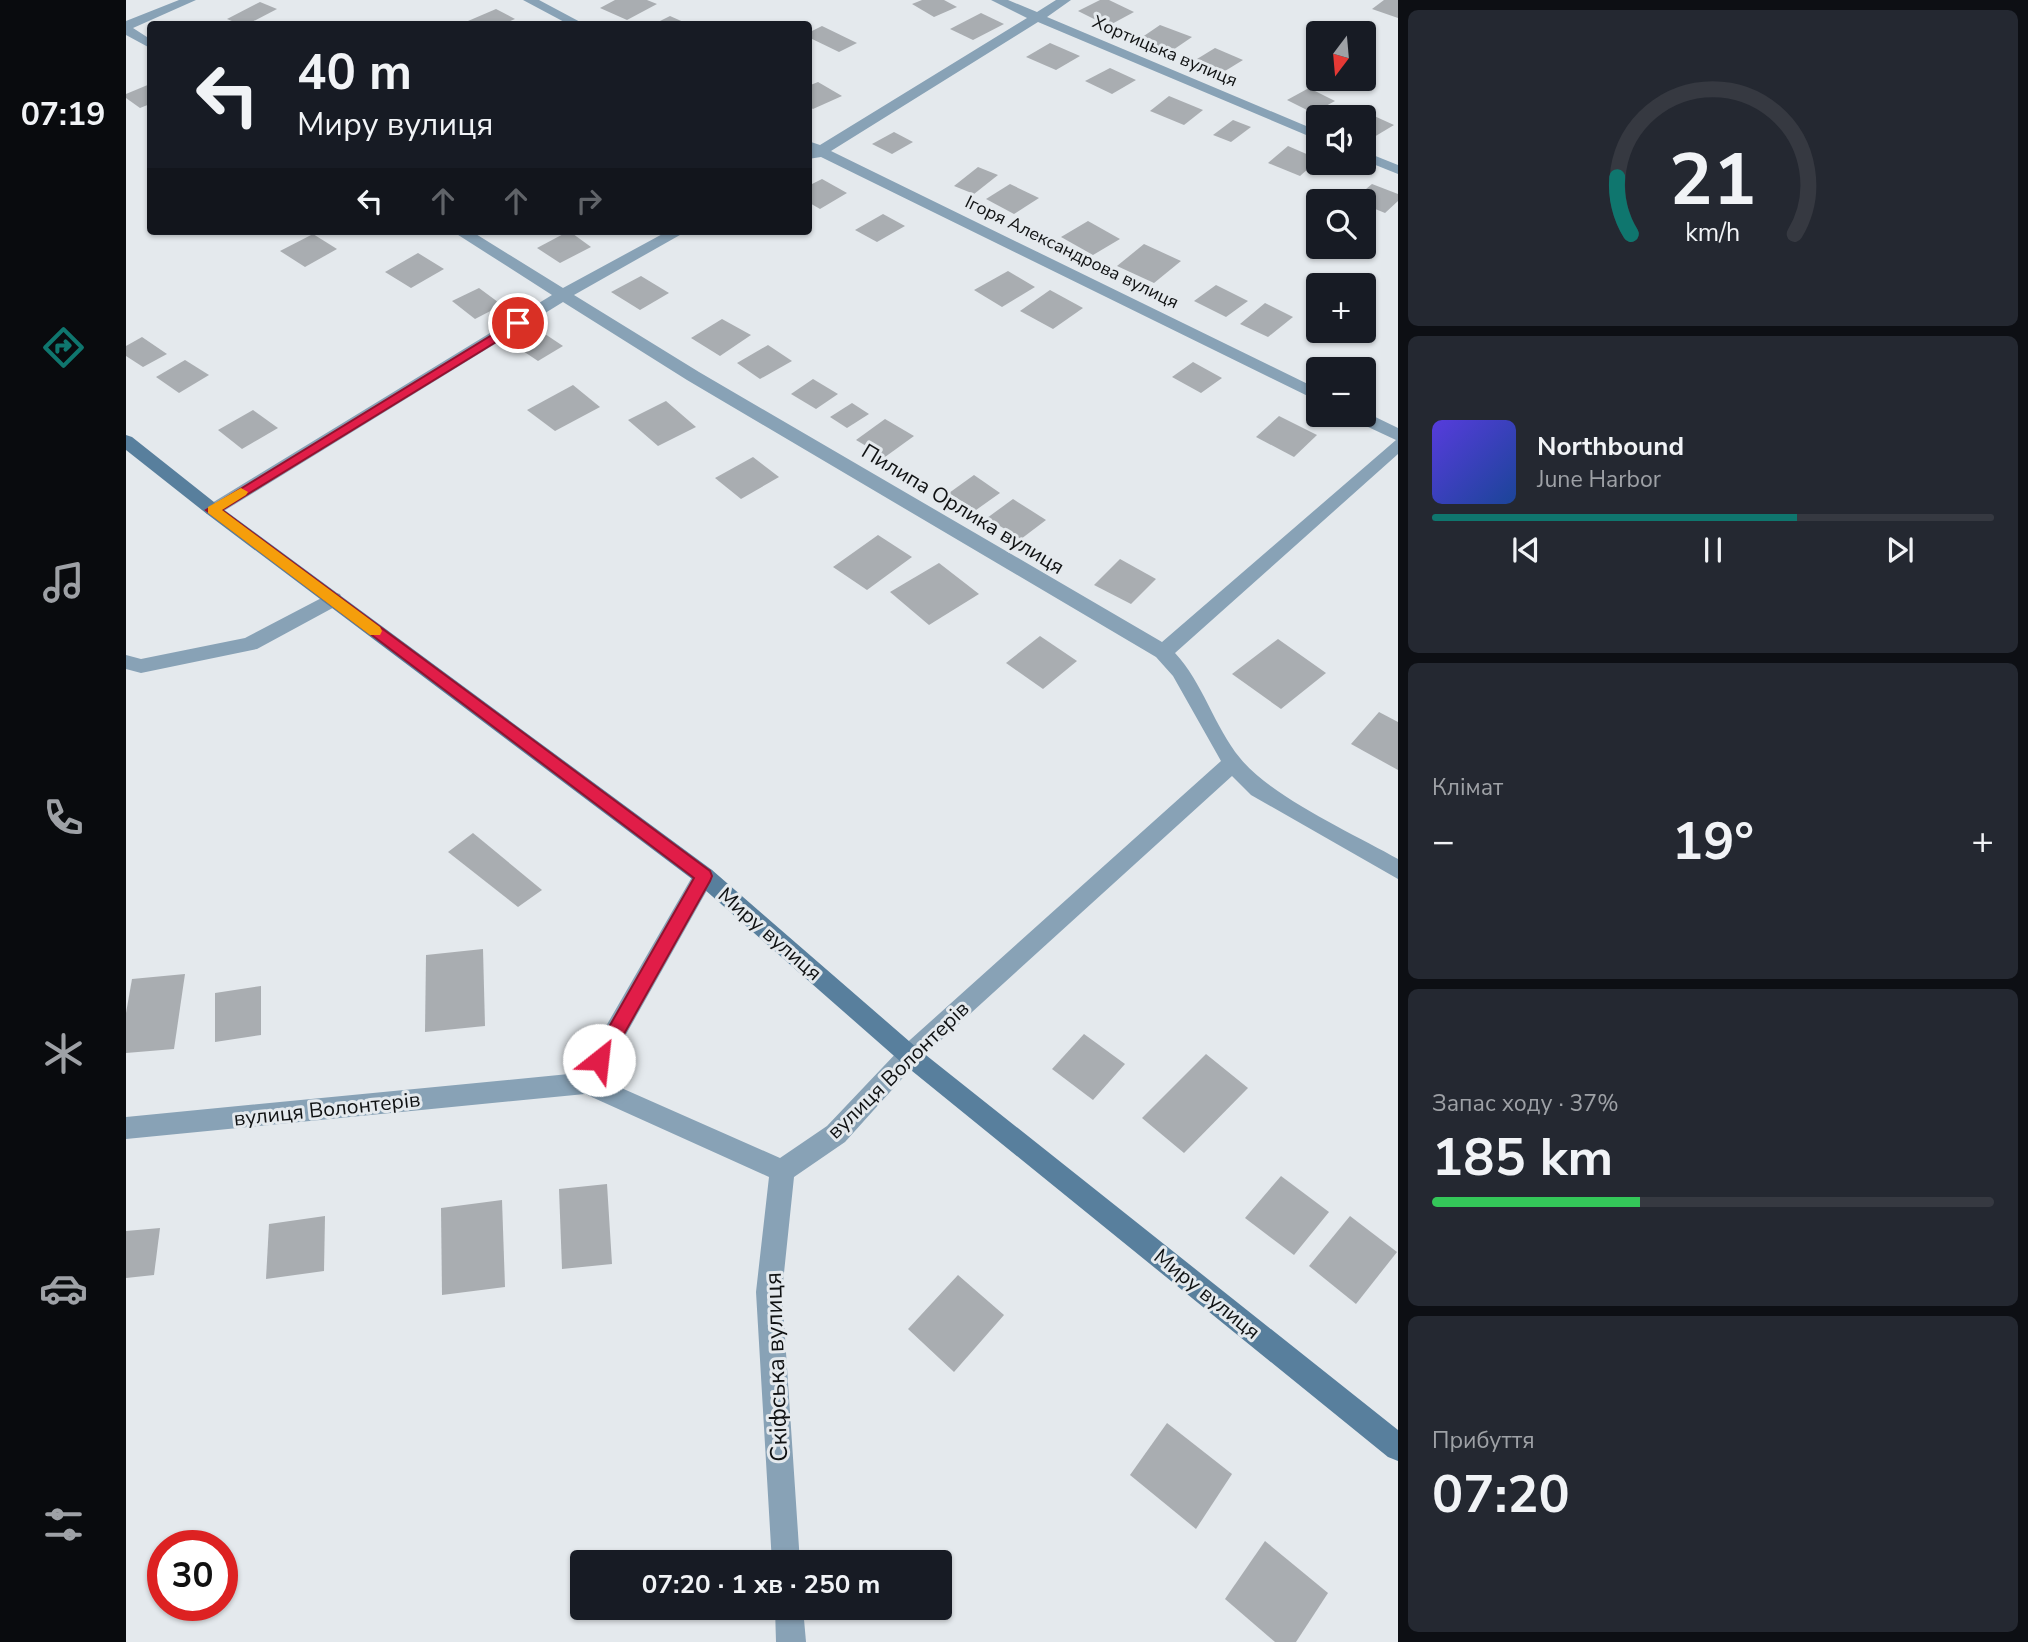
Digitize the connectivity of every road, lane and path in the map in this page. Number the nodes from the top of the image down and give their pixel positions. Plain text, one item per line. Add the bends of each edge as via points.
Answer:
1 (190, 0) edge
2 (530, 0) edge
3 (997, 0) edge
4 (1065, 0) edge
5 (1035, 17) junction
6 (571, 21) edge
7 (126, 28) edge
8 (147, 42) edge
9 (1306, 131) edge
10 (813, 152) edge
11 (1376, 161) edge
12 (1398, 170) edge
13 (467, 235) edge
14 (671, 235) edge
15 (565, 294) junction
16 (1306, 390) edge
17 (1376, 424) edge
18 (1398, 435) edge
19 (126, 441) edge
20 (1398, 445) edge
21 (212, 510) junction
22 (333, 599) junction
23 (1163, 652) junction
24 (126, 662) edge
25 (1232, 763) junction
26 (1398, 870) edge
27 (704, 876) junction
28 (909, 1055) junction
29 (586, 1083) junction
30 (126, 1128) edge
31 (782, 1171) junction
32 (1398, 1447) edge
33 (785, 1550) edge
34 (790, 1620) edge
35 (791, 1642) edge

1 - 7 street
2 - 6 street
3 - 5 street, Хортицька вулиця
4 - 5 street
5 - 9 street, Хортицька вулиця
5 - 10 street
7 - 8 street
10 - 16 street, Ігоря Александрова вулиця
11 - 12 street
13 - 15 street, Пилипа Орлика вулиця
14 - 15 street
15 - 21 street
15 - 23 street, Пилипа Орлика вулиця via 682,369
17 - 18 street
19 - 21 street, Миру вулиця
20 - 23 street
21 - 22 street, Миру вулиця
22 - 24 street via 250,644 141,666
22 - 27 street, Миру вулиця
23 - 25 street, Пилипа Орлика вулиця via 1180,670
25 - 26 street, Пилипа Орлика вулиця via 1258,789
25 - 28 street, вулиця Волонтерів
27 - 28 street, Миру вулиця
27 - 29 street
28 - 31 street, вулиця Волонтерів via 836,1134
28 - 32 street, Миру вулиця
29 - 30 street, вулиця Волонтерів
29 - 31 street, вулиця Волонтерів
31 - 33 street, Скіфська вулиця via 769,1292
34 - 35 street

